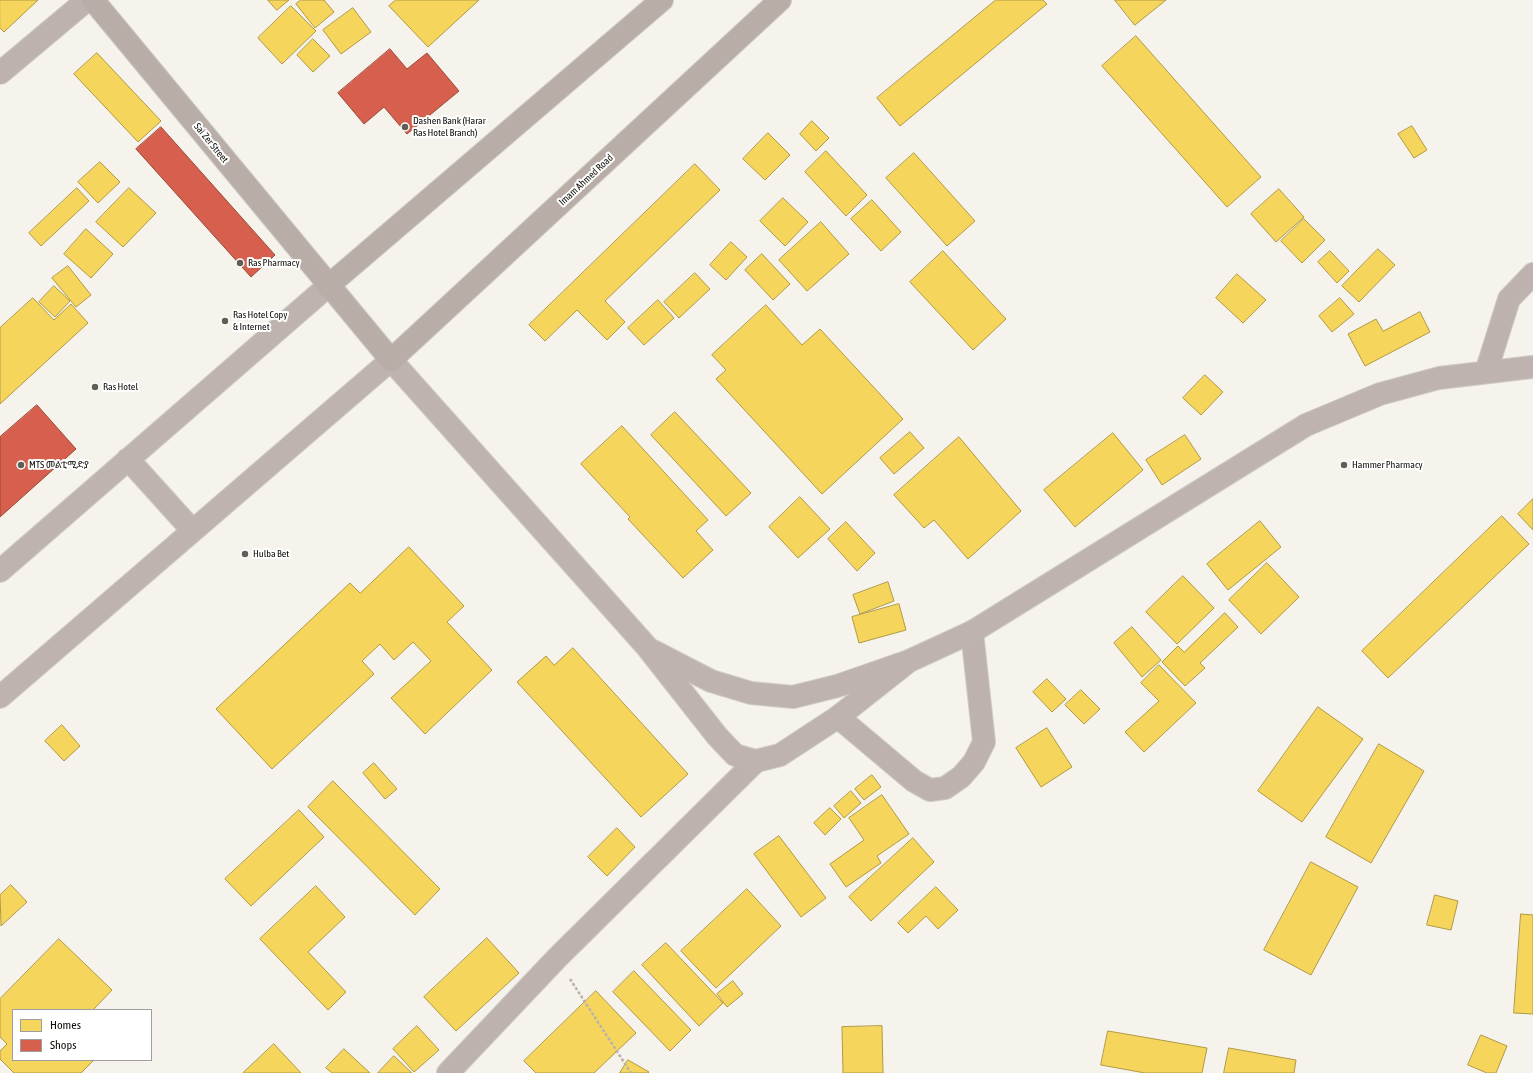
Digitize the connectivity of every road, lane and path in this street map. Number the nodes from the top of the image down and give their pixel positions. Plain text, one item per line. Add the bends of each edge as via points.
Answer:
1 (87, 0) edge
2 (93, 0) edge
3 (662, 0) edge
4 (780, 0) edge
5 (0, 73) edge
6 (1533, 274) edge
7 (328, 286) junction
8 (391, 360) junction
9 (1533, 367) edge
10 (1486, 372) junction
11 (128, 459) junction
12 (192, 530) junction
13 (0, 571) edge
14 (972, 632) junction
15 (647, 647) junction
16 (909, 661) junction
17 (0, 697) edge
18 (838, 717) junction
19 (756, 761) junction
20 (557, 958) junction
21 (448, 1073) edge
22 (630, 1073) edge

1 - 5 street
2 - 7 highway, Sai Zer Street
3 - 7 highway
4 - 8 highway, Imam Ahmed Road
6 - 10 street via 1509,300
7 - 8 highway, Sai Zer Street
7 - 11 main road
8 - 12 main road
8 - 15 main road
9 - 10 main road
10 - 14 main road via 1439,378 1380,394 1306,425
11 - 12 main road
11 - 13 main road
12 - 17 main road
14 - 16 main road
14 - 18 street via 984,742 974,762 962,777 945,788 930,790 914,781
15 - 16 main road via 712,681 751,694 793,697 837,686
15 - 19 main road via 735,755
16 - 18 main road
18 - 19 main road via 780,755
19 - 20 street
20 - 21 street
20 - 22 path

